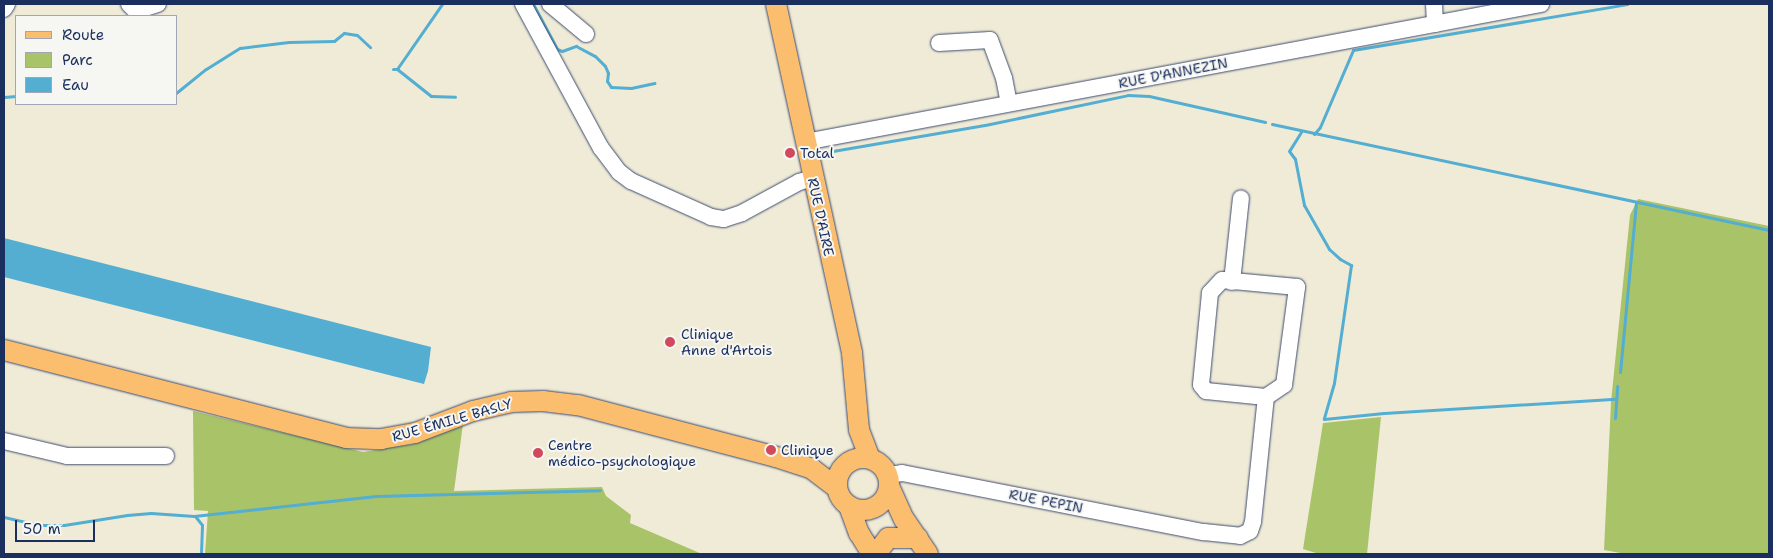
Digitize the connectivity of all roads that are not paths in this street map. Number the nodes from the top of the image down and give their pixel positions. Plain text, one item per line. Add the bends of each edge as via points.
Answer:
1 (8, 4) edge
2 (128, 4) edge
3 (158, 4) edge
4 (523, 4) edge
5 (550, 4) edge
6 (776, 4) edge
7 (1434, 4) edge
8 (1541, 4) edge
9 (4, 9) edge
10 (1434, 24) junction
11 (586, 34) dead end
12 (939, 43) dead end
13 (1009, 103) junction
14 (805, 142) junction
15 (806, 180) junction
16 (1241, 198) dead end
17 (1232, 282) junction
18 (4, 350) edge
19 (4, 356) edge
20 (33, 359) junction
21 (1266, 397) junction
22 (859, 430) junction
23 (4, 441) edge
24 (166, 456) dead end
25 (870, 458) junction
26 (842, 472) junction
27 (889, 480) junction
28 (849, 506) junction
29 (874, 507) junction
30 (904, 519) junction
31 (923, 546) edge
32 (872, 551) edge

1 - 9 street
2 - 3 street via 136,11
4 - 15 street via 601,148 619,172 632,181 711,217 724,219
5 - 11 street
6 - 14 main road, RUE D'AIRE
7 - 10 street
8 - 10 street, RUE D'ANNEZIN
10 - 13 street, RUE D'ANNEZIN
12 - 13 street via 990,40
13 - 14 street, RUE D'ANNEZIN
14 - 15 main road, RUE D'AIRE
15 - 22 main road, RUE D'AIRE via 852,353
16 - 17 street
17 - 21 street via 1297,287 1284,385
17 - 21 street via 1222,280 1210,293 1201,385 1206,391
18 - 20 main road, RUE ÉMILE BASLY
19 - 20 main road, RUE ÉMILE BASLY
20 - 26 main road, RUE ÉMILE BASLY via 346,438 398,437 493,405 543,401 578,405 812,469
21 - 27 street, RUE PEPIN via 1253,522 1250,532 1240,536 1204,532 902,473
22 - 25 main road, RUE D'AIRE
22 - 26 main road, RUE D'AIRE
23 - 24 street via 67,456
25 - 26 main road via 859,457
25 - 27 main road via 879,462
26 - 28 main road via 840,498
27 - 29 main road via 885,498
27 - 30 main road
28 - 29 main road via 856,509
28 - 32 main road
29 - 30 main road
29 - 32 main road via 866,526
30 - 31 main road
31 - 32 main road via 888,538

